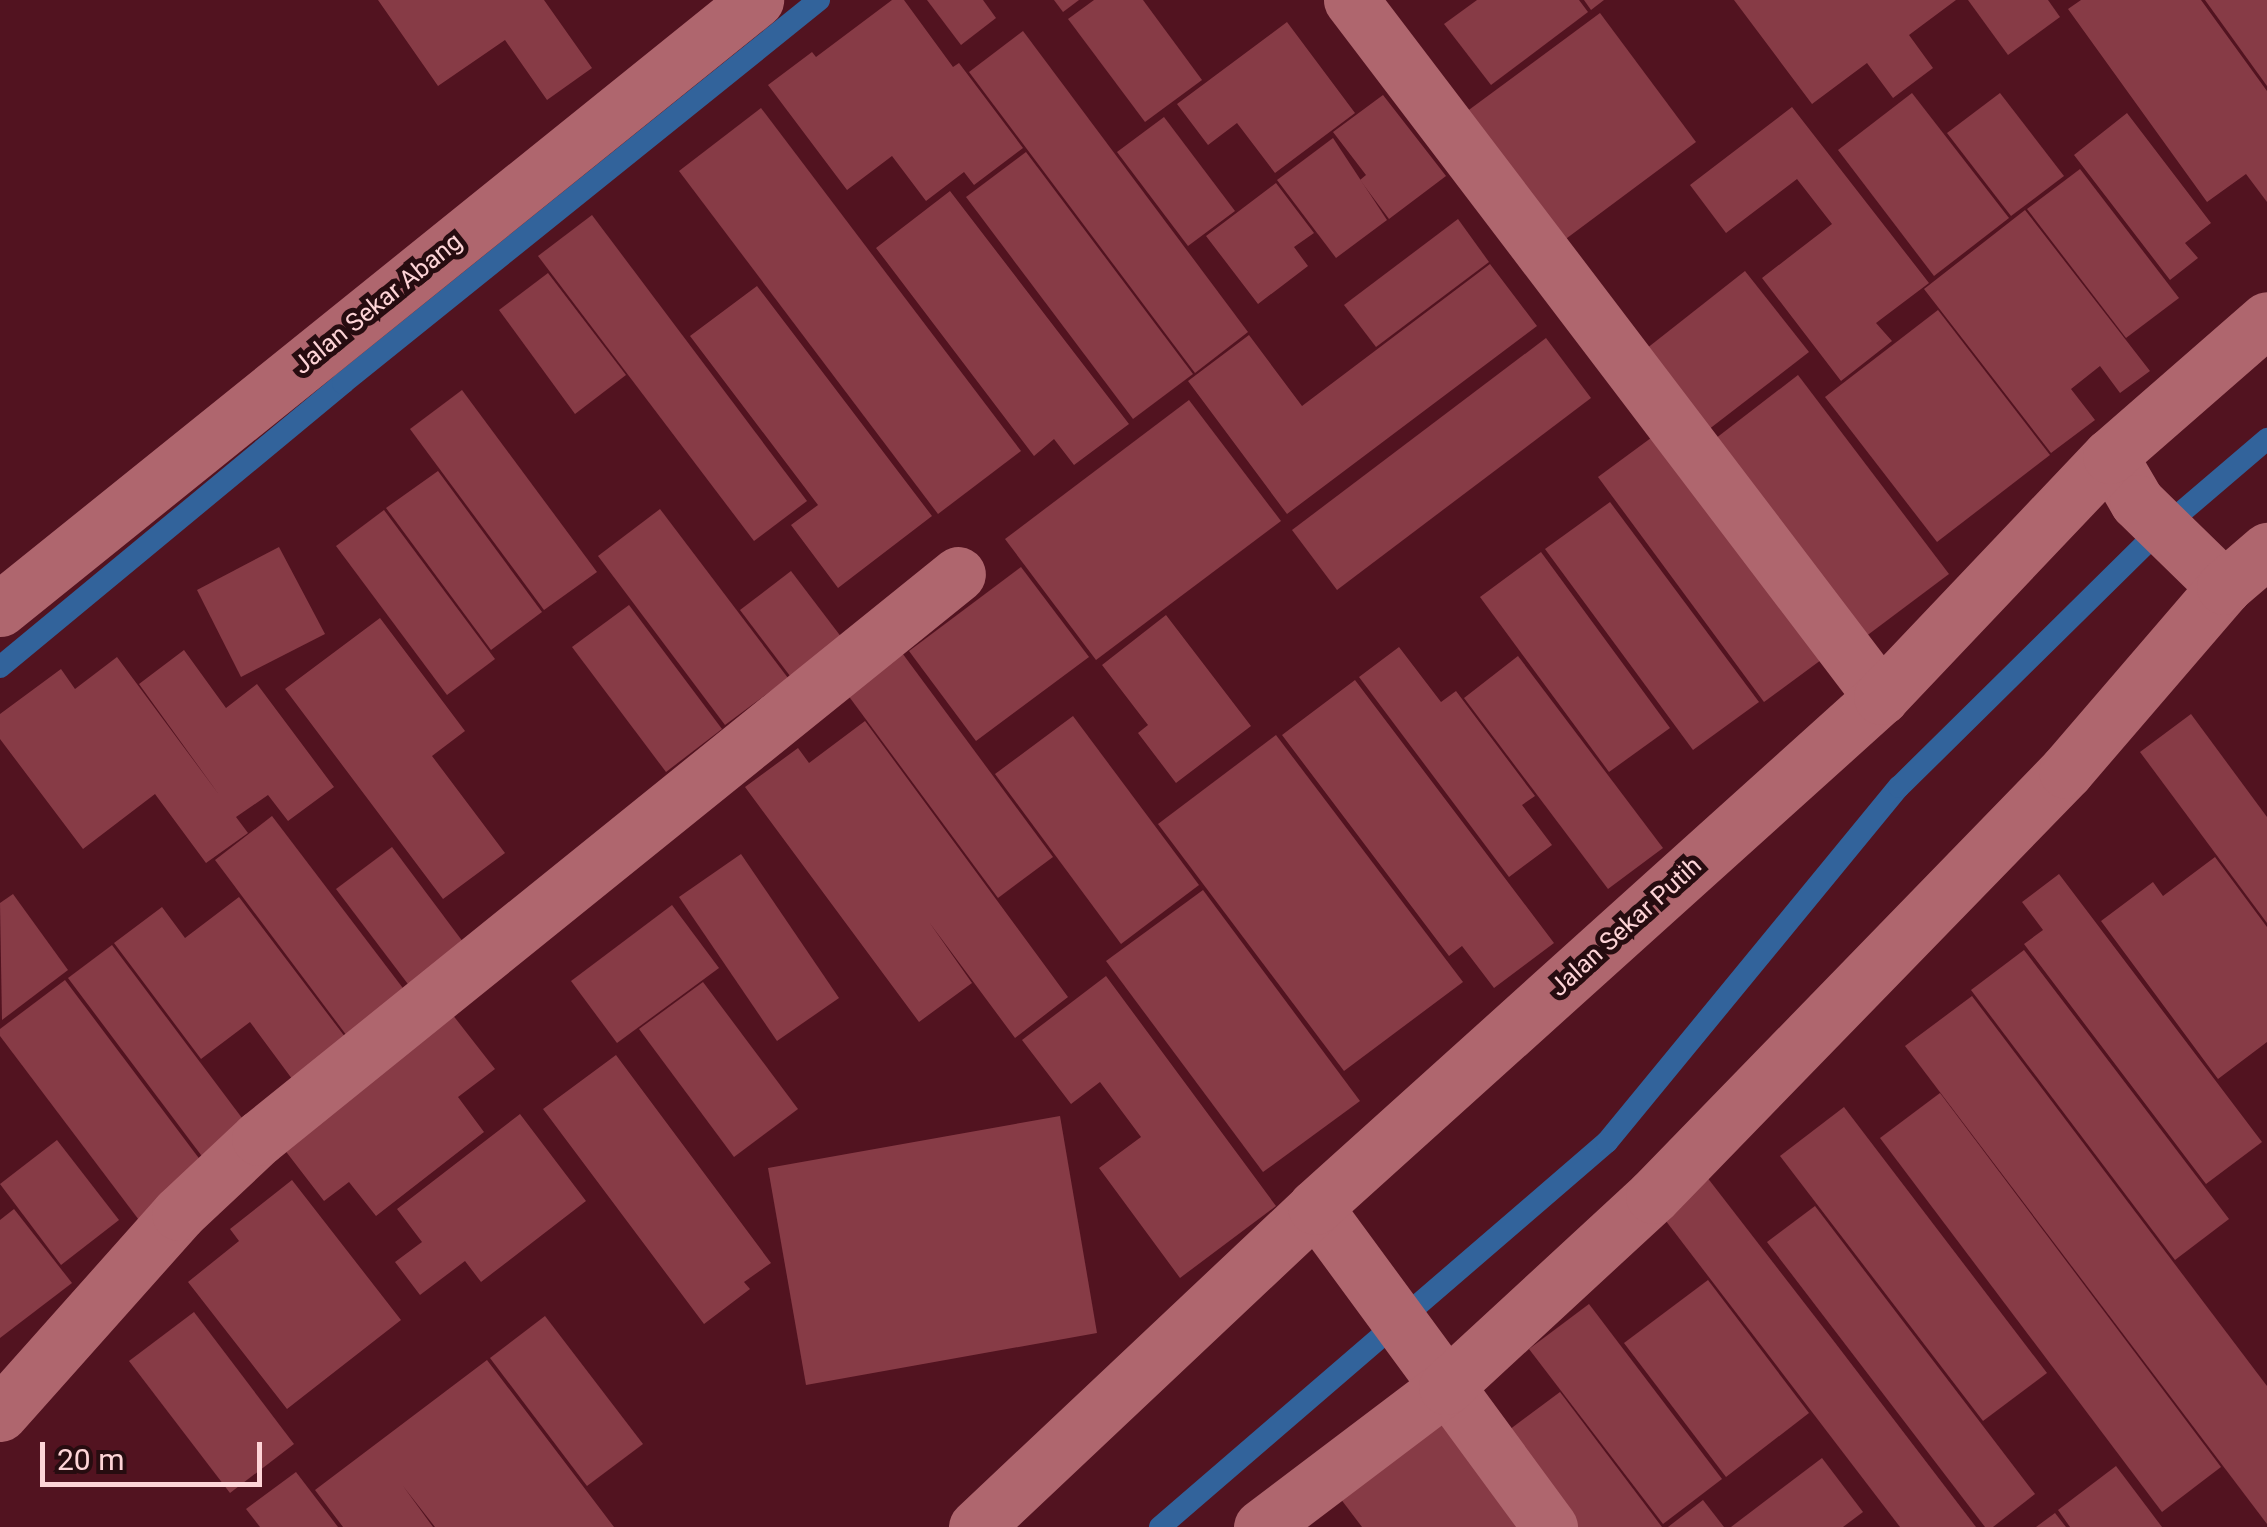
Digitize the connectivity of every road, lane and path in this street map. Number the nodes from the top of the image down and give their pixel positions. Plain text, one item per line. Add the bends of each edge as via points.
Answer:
1 (756, 0) edge
2 (1352, 0) edge
3 (2267, 319) edge
4 (2123, 479) junction
5 (2267, 550) edge
6 (2207, 572) junction
7 (958, 574) dead end
8 (0, 609) edge
9 (1882, 697) junction
10 (1315, 1207) junction
11 (1440, 1378) junction
12 (0, 1414) edge
13 (976, 1527) edge
14 (1260, 1527) edge
15 (1550, 1527) edge

1 - 8 street, Jalan Sekar Abang
2 - 9 street
3 - 4 street, Jalan Sekar Putih
4 - 6 street
4 - 9 street, Jalan Sekar Putih
5 - 6 street
6 - 11 street via 2066,772 1653,1196
7 - 12 street via 259,1138 180,1213
9 - 10 street, Jalan Sekar Putih
10 - 11 street
10 - 13 street, Jalan Sekar Putih
11 - 14 street
11 - 15 street

